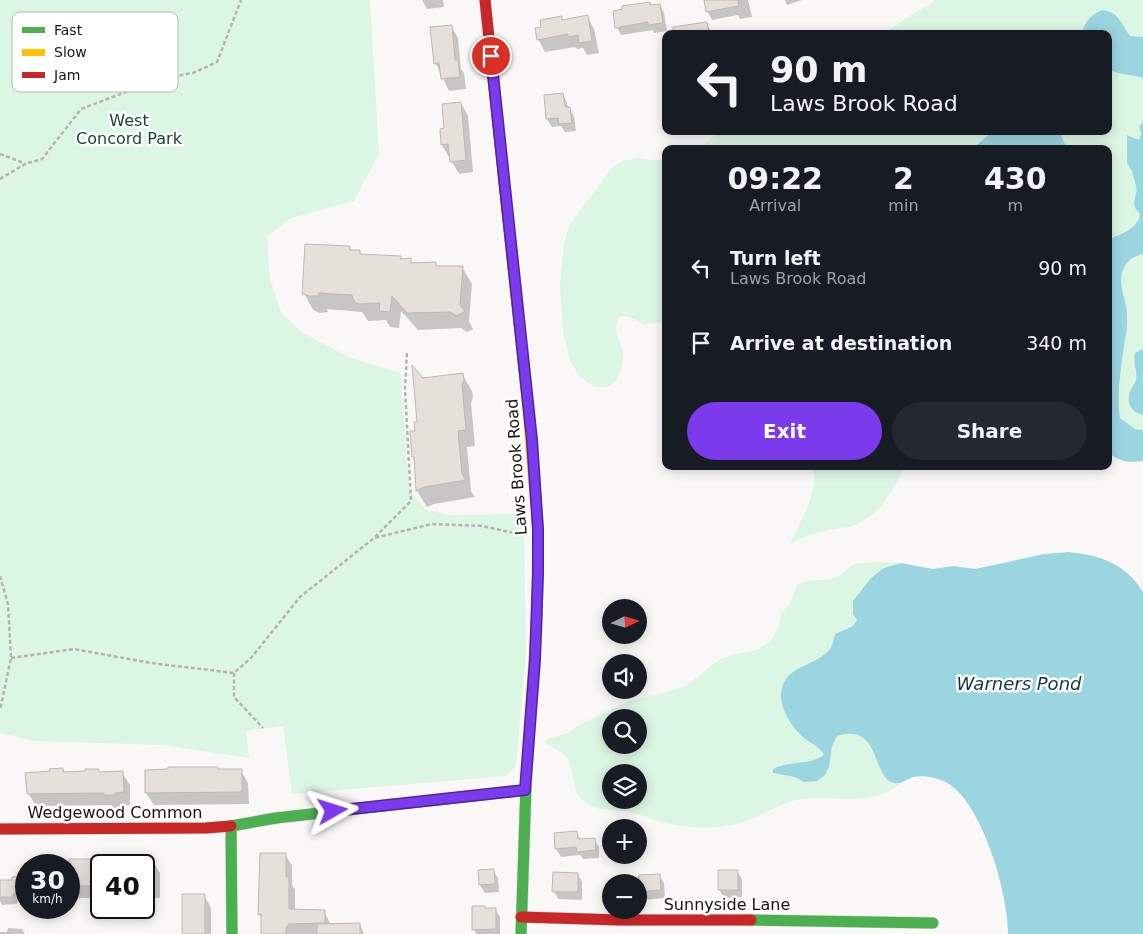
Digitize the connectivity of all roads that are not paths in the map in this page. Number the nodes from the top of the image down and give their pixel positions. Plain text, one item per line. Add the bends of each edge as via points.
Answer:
1 (485, 0) edge
2 (525, 790) junction
3 (231, 826) junction
4 (0, 829) edge
5 (521, 917) junction
6 (933, 923) dead end
7 (232, 934) edge
8 (521, 934) edge

1 - 2 street, Laws Brook Road via 532,440 538,538 535,660
2 - 3 street, Wedgewood Common
2 - 5 street, Laws Brook Road
3 - 4 street, Wedgewood Common
3 - 7 street
5 - 6 street, Sunnyside Lane
5 - 8 street, Laws Brook Road

